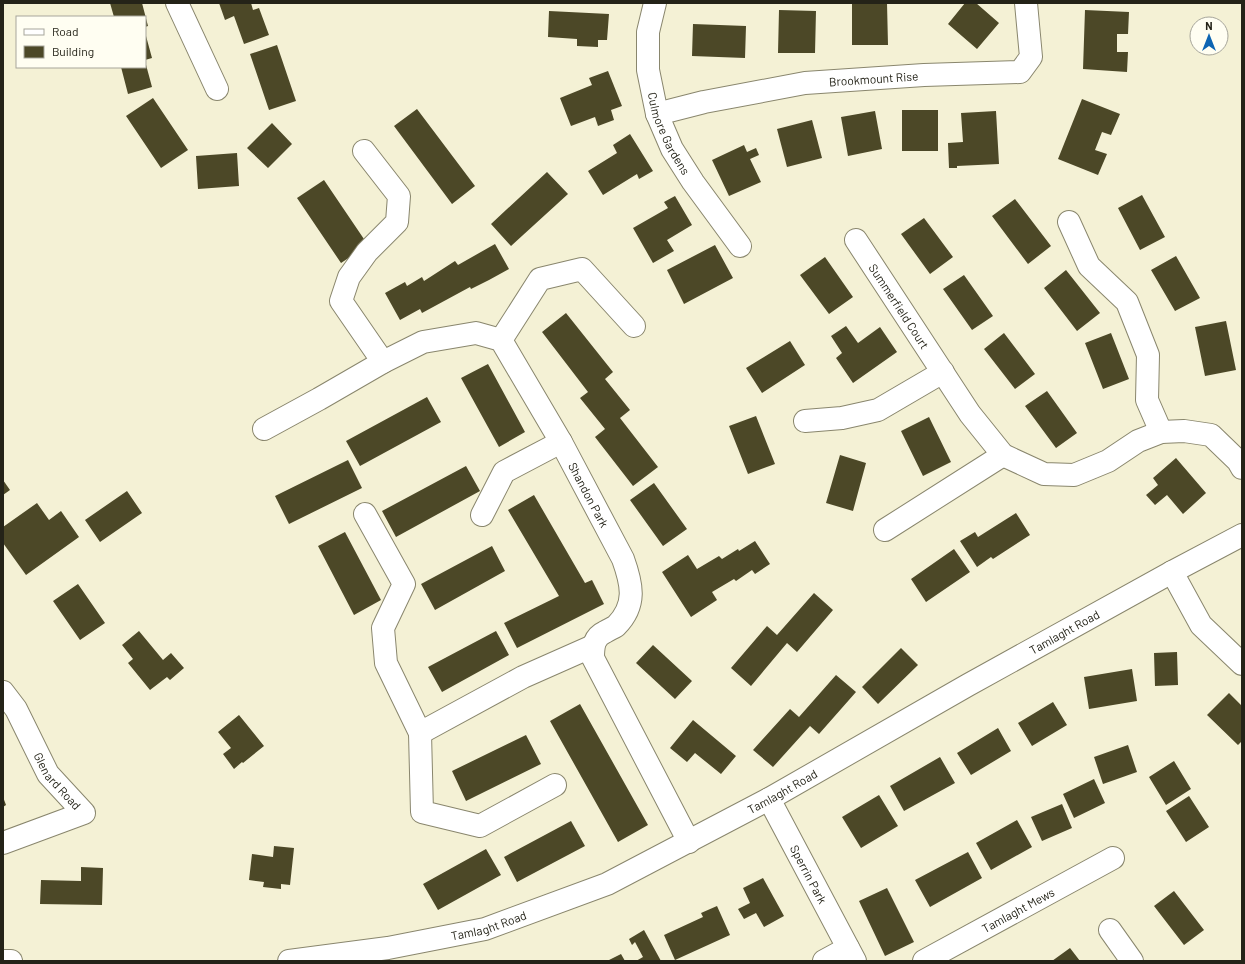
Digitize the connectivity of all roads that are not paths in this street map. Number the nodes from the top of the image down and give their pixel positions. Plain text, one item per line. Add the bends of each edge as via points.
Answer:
1 (177, 3) edge
2 (655, 3) edge
3 (1026, 3) edge
4 (217, 89) dead end
5 (657, 114) junction
6 (364, 151) dead end
7 (1069, 222) dead end
8 (856, 240) dead end
9 (740, 246) dead end
10 (634, 326) dead end
11 (501, 340) junction
12 (383, 362) junction
13 (943, 372) junction
14 (805, 421) dead end
15 (264, 429) dead end
16 (1161, 432) junction
17 (561, 442) junction
18 (1003, 456) junction
19 (1242, 468) edge
20 (365, 514) dead end
21 (482, 515) dead end
22 (885, 530) dead end
23 (1242, 535) edge
24 (1172, 572) junction
25 (593, 646) junction
26 (1242, 664) edge
27 (3, 692) edge
28 (420, 733) junction
29 (555, 784) dead end
30 (769, 799) junction
31 (689, 842) junction
32 (3, 843) edge
33 (1113, 858) dead end
34 (1110, 930) dead end
35 (388, 955) edge
36 (851, 955) edge
37 (298, 960) edge
38 (3, 961) edge
39 (11, 961) edge
40 (824, 961) edge
41 (924, 961) edge
42 (1132, 961) edge

1 - 4 street
2 - 5 street, Culmore Gardens via 648,32 648,70
3 - 5 street, Brookmount Rise via 1031,57 1020,72 805,83 704,102
5 - 9 street, Culmore Gardens via 672,150
6 - 12 street via 399,196 397,222 367,252 350,277 341,301
7 - 16 street via 1089,266 1127,302 1148,355 1147,400
8 - 13 street, Summerfield Court
10 - 11 street via 582,269 540,279
11 - 12 street via 476,333 422,342
11 - 17 street, Shandon Park
12 - 15 street
13 - 14 street via 878,410 842,418
13 - 18 street, Summerfield Court via 970,414
16 - 18 street, Summerfield Court via 1138,441 1108,461 1074,475 1044,474
16 - 19 street, Summerfield Court via 1184,431 1211,435
17 - 21 street via 504,472
17 - 25 street, Shandon Park via 623,559 632,595 627,610 615,626 598,635
18 - 22 street
20 - 28 street via 404,584 383,628 386,663
23 - 24 street, Tamlaght Road
24 - 26 street via 1202,625
24 - 30 street, Tamlaght Road
25 - 28 street, Shandon Park via 523,677
25 - 31 street via 593,658
27 - 32 street, Glenard Road via 16,709 48,774 84,813
28 - 29 street via 422,812 480,826
30 - 31 street, Tamlaght Road
30 - 36 street, Sperrin Park
31 - 35 street, Tamlaght Road via 607,884 485,929
33 - 41 street, Tamlaght Mews
34 - 42 street
35 - 37 street, Tamlaght Road
36 - 40 street, Sperrin Park
38 - 39 street

